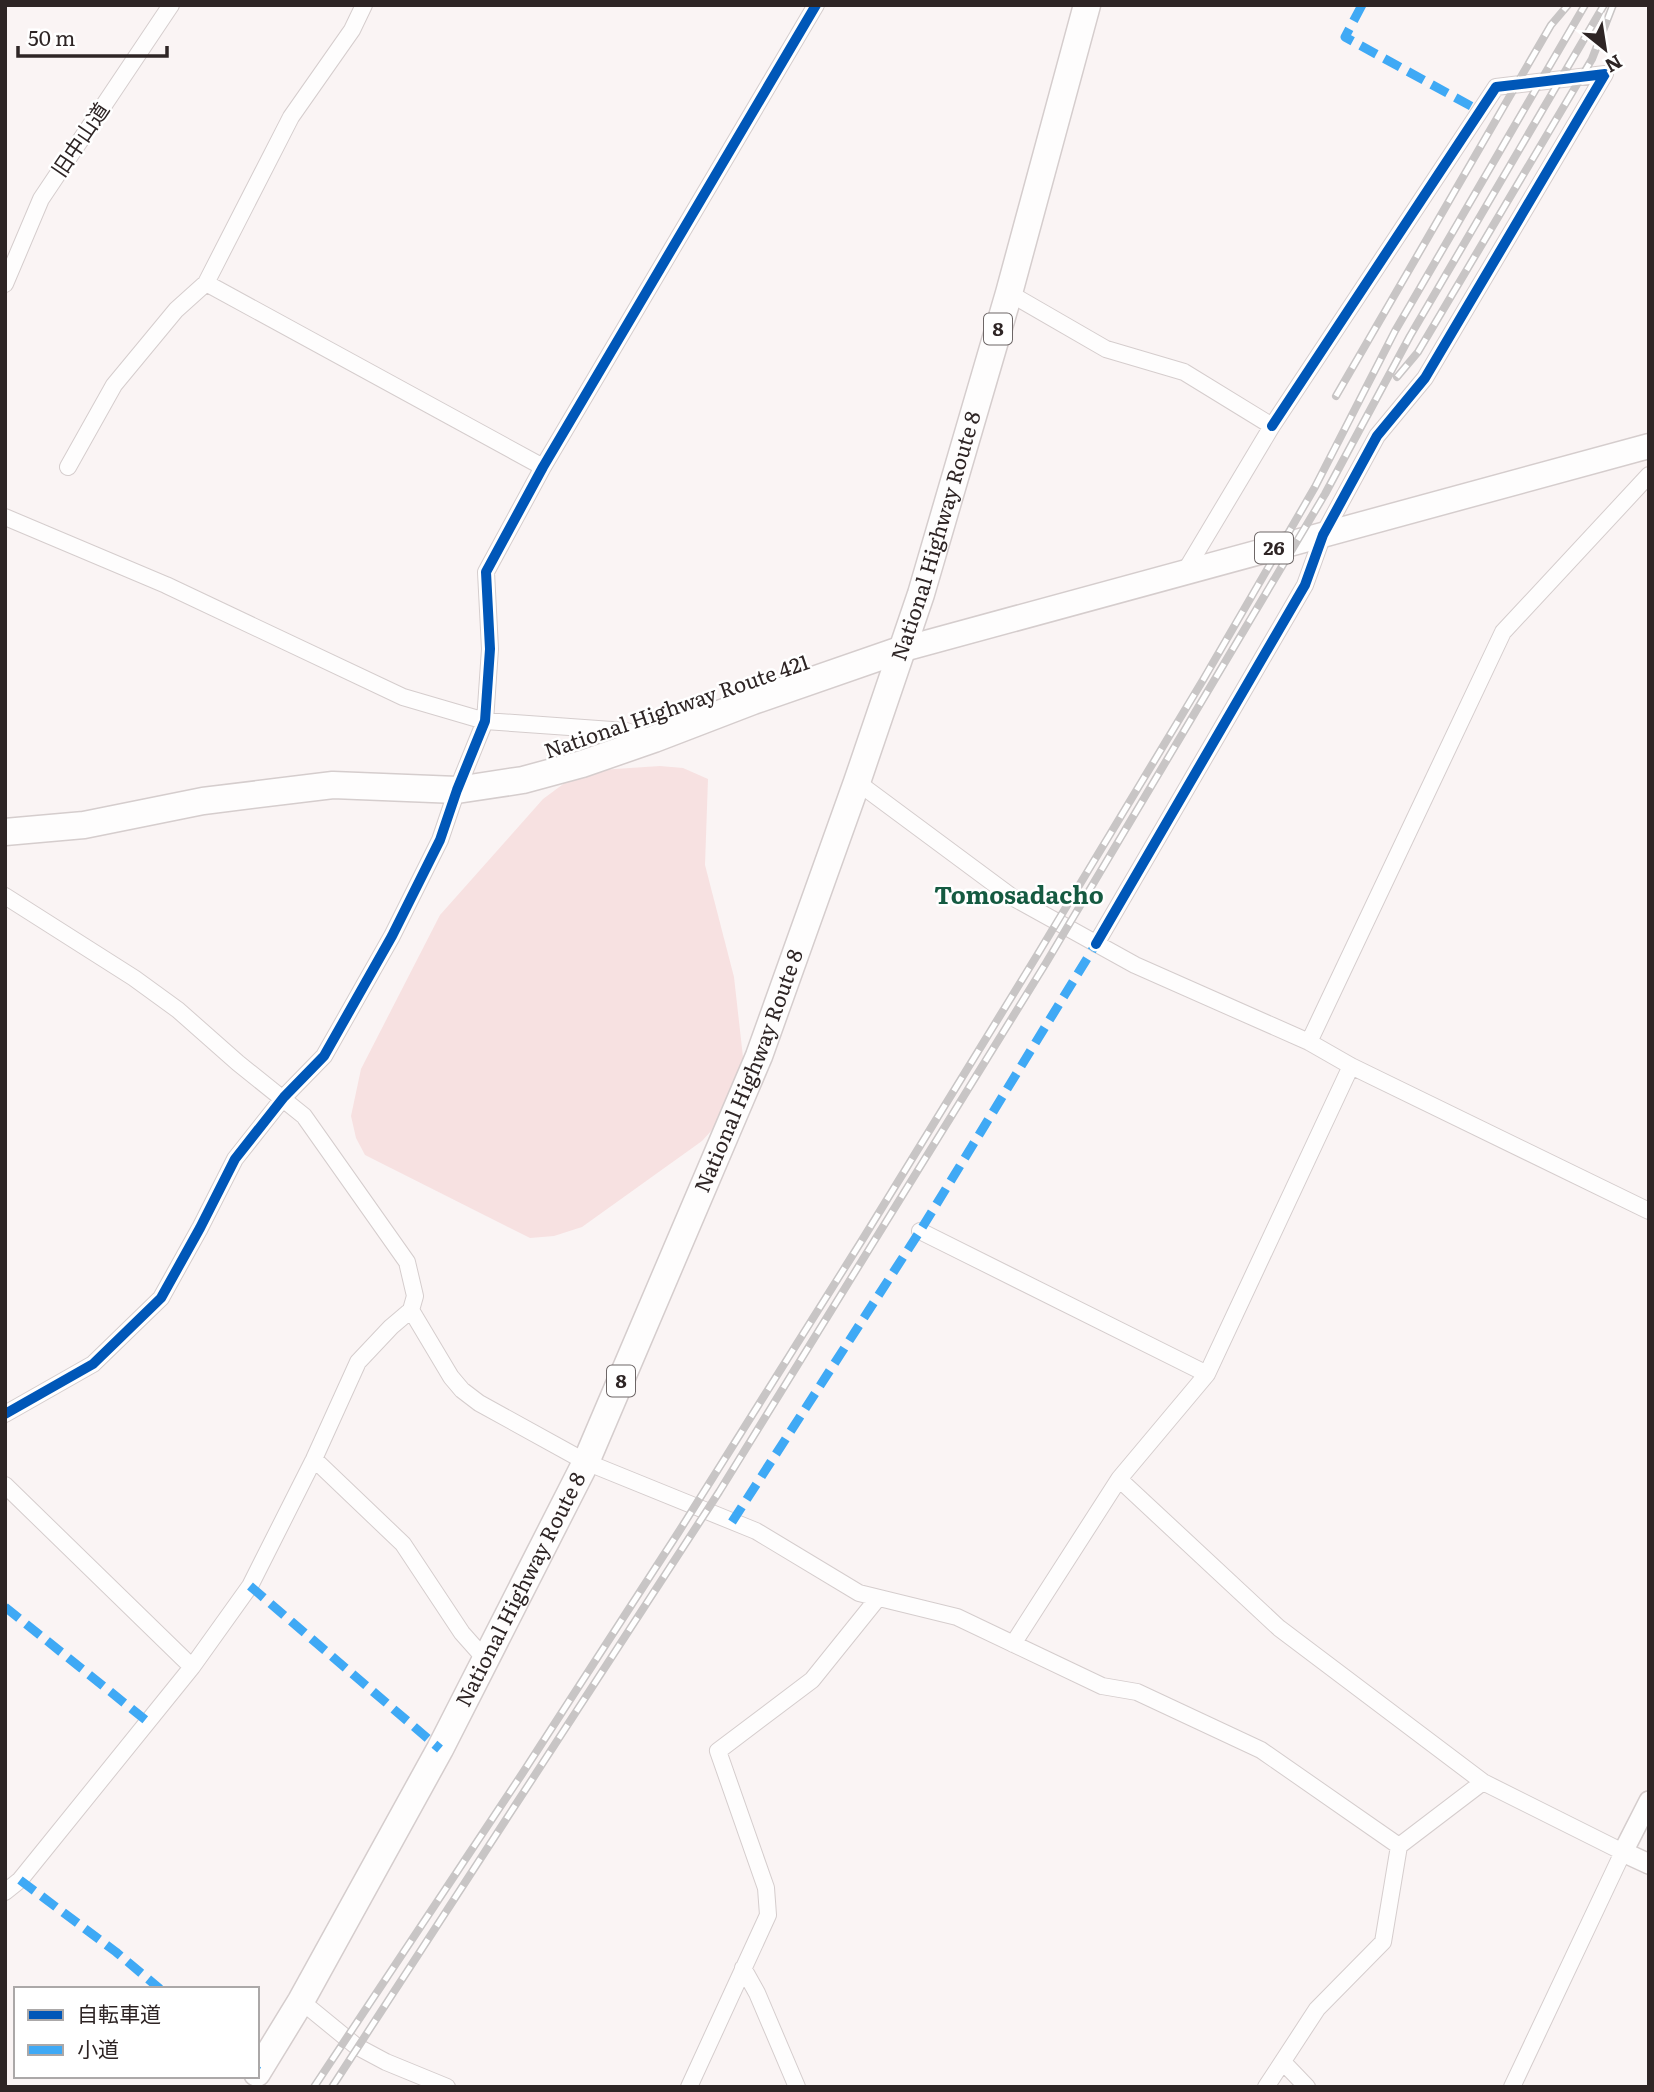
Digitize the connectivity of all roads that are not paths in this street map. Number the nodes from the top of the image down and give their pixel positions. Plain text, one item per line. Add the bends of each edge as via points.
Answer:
1 (171, 5) edge
2 (364, 5) edge
3 (816, 5) edge
4 (1087, 5) edge
5 (206, 283) junction
6 (5, 284) edge
7 (1009, 293) junction
8 (1272, 426) junction
9 (1649, 446) edge
10 (68, 467) dead end
11 (543, 467) junction
12 (1649, 475) edge
13 (5, 517) edge
14 (1322, 535) junction
15 (1184, 573) junction
16 (900, 650) junction
17 (485, 721) junction
18 (654, 739) junction
19 (857, 782) junction
20 (457, 790) junction
21 (5, 832) edge
22 (5, 895) edge
23 (1096, 944) junction
24 (1309, 1042) junction
25 (1351, 1066) junction
26 (284, 1097) junction
27 (1649, 1210) edge
28 (920, 1231) dead end
29 (411, 1310) junction
30 (1208, 1374) junction
31 (5, 1414) edge
32 (314, 1460) junction
33 (586, 1462) junction
34 (1119, 1479) junction
35 (5, 1485) edge
36 (878, 1598) junction
37 (1013, 1644) junction
38 (486, 1660) junction
39 (192, 1667) junction
40 (1483, 1782) junction
41 (1649, 1801) edge
42 (1399, 1846) junction
43 (1623, 1852) junction
44 (1649, 1864) edge
45 (5, 1892) edge
46 (743, 1968) junction
47 (302, 2001) junction
48 (1283, 2062) junction
49 (259, 2070) edge
50 (447, 2087) edge
51 (690, 2087) edge
52 (797, 2087) edge
53 (1266, 2087) edge
54 (1307, 2087) edge
55 (1512, 2087) edge

1 - 6 street, 旧中山道 via 41,199
2 - 5 street via 352,30 291,117
3 - 11 street
4 - 7 highway, National Highway Route 8 / 8
5 - 10 street via 176,310 114,385
5 - 11 street
7 - 8 street via 1106,349 1184,372
7 - 16 highway, National Highway Route 8 / 8 via 921,594
8 - 14 street via 1496,87 1605,74 1425,379 1377,436
8 - 15 street
9 - 14 main road, 26
11 - 17 street via 486,572 490,649
12 - 24 street via 1503,632
13 - 17 street via 166,585 403,697
14 - 15 main road, 26
14 - 23 street via 1304,585
15 - 16 main road, 26
16 - 18 highway, National Highway Route 421
16 - 19 highway, National Highway Route 8 / 8
17 - 18 street via 626,732
17 - 20 street
18 - 20 highway, National Highway Route 421 via 523,780
19 - 23 street via 1012,897
19 - 33 highway, National Highway Route 8 / 8 via 759,1056
20 - 21 highway, National Highway Route 421 via 333,785 204,801 84,825
20 - 26 street via 440,840 392,936 324,1056
22 - 26 street via 145,986
23 - 24 street
24 - 25 street
25 - 27 street
25 - 30 street
26 - 29 street via 304,1116 407,1262 415,1296
26 - 31 street via 235,1159 161,1298 93,1364
28 - 30 street
29 - 32 street via 358,1362
29 - 33 street via 462,1390
30 - 34 street
32 - 38 street via 403,1544
32 - 39 street via 250,1586
33 - 36 street via 756,1531 859,1593
33 - 38 highway, National Highway Route 8 / 8
34 - 37 street
34 - 40 street via 1279,1628
35 - 39 street
36 - 37 street via 957,1617
36 - 46 street via 812,1680 719,1751 766,1888 768,1916
37 - 42 street via 1102,1686 1137,1692 1261,1750
38 - 47 highway, National Highway Route 8 / 8
39 - 45 street via 20,1880
40 - 42 street
40 - 43 street
41 - 43 street
42 - 48 street via 1383,1942 1317,2009
43 - 44 street
43 - 55 street
46 - 51 street
46 - 52 street
47 - 49 highway, National Highway Route 8 / 8
47 - 50 street via 356,2046
48 - 53 street
48 - 54 street

